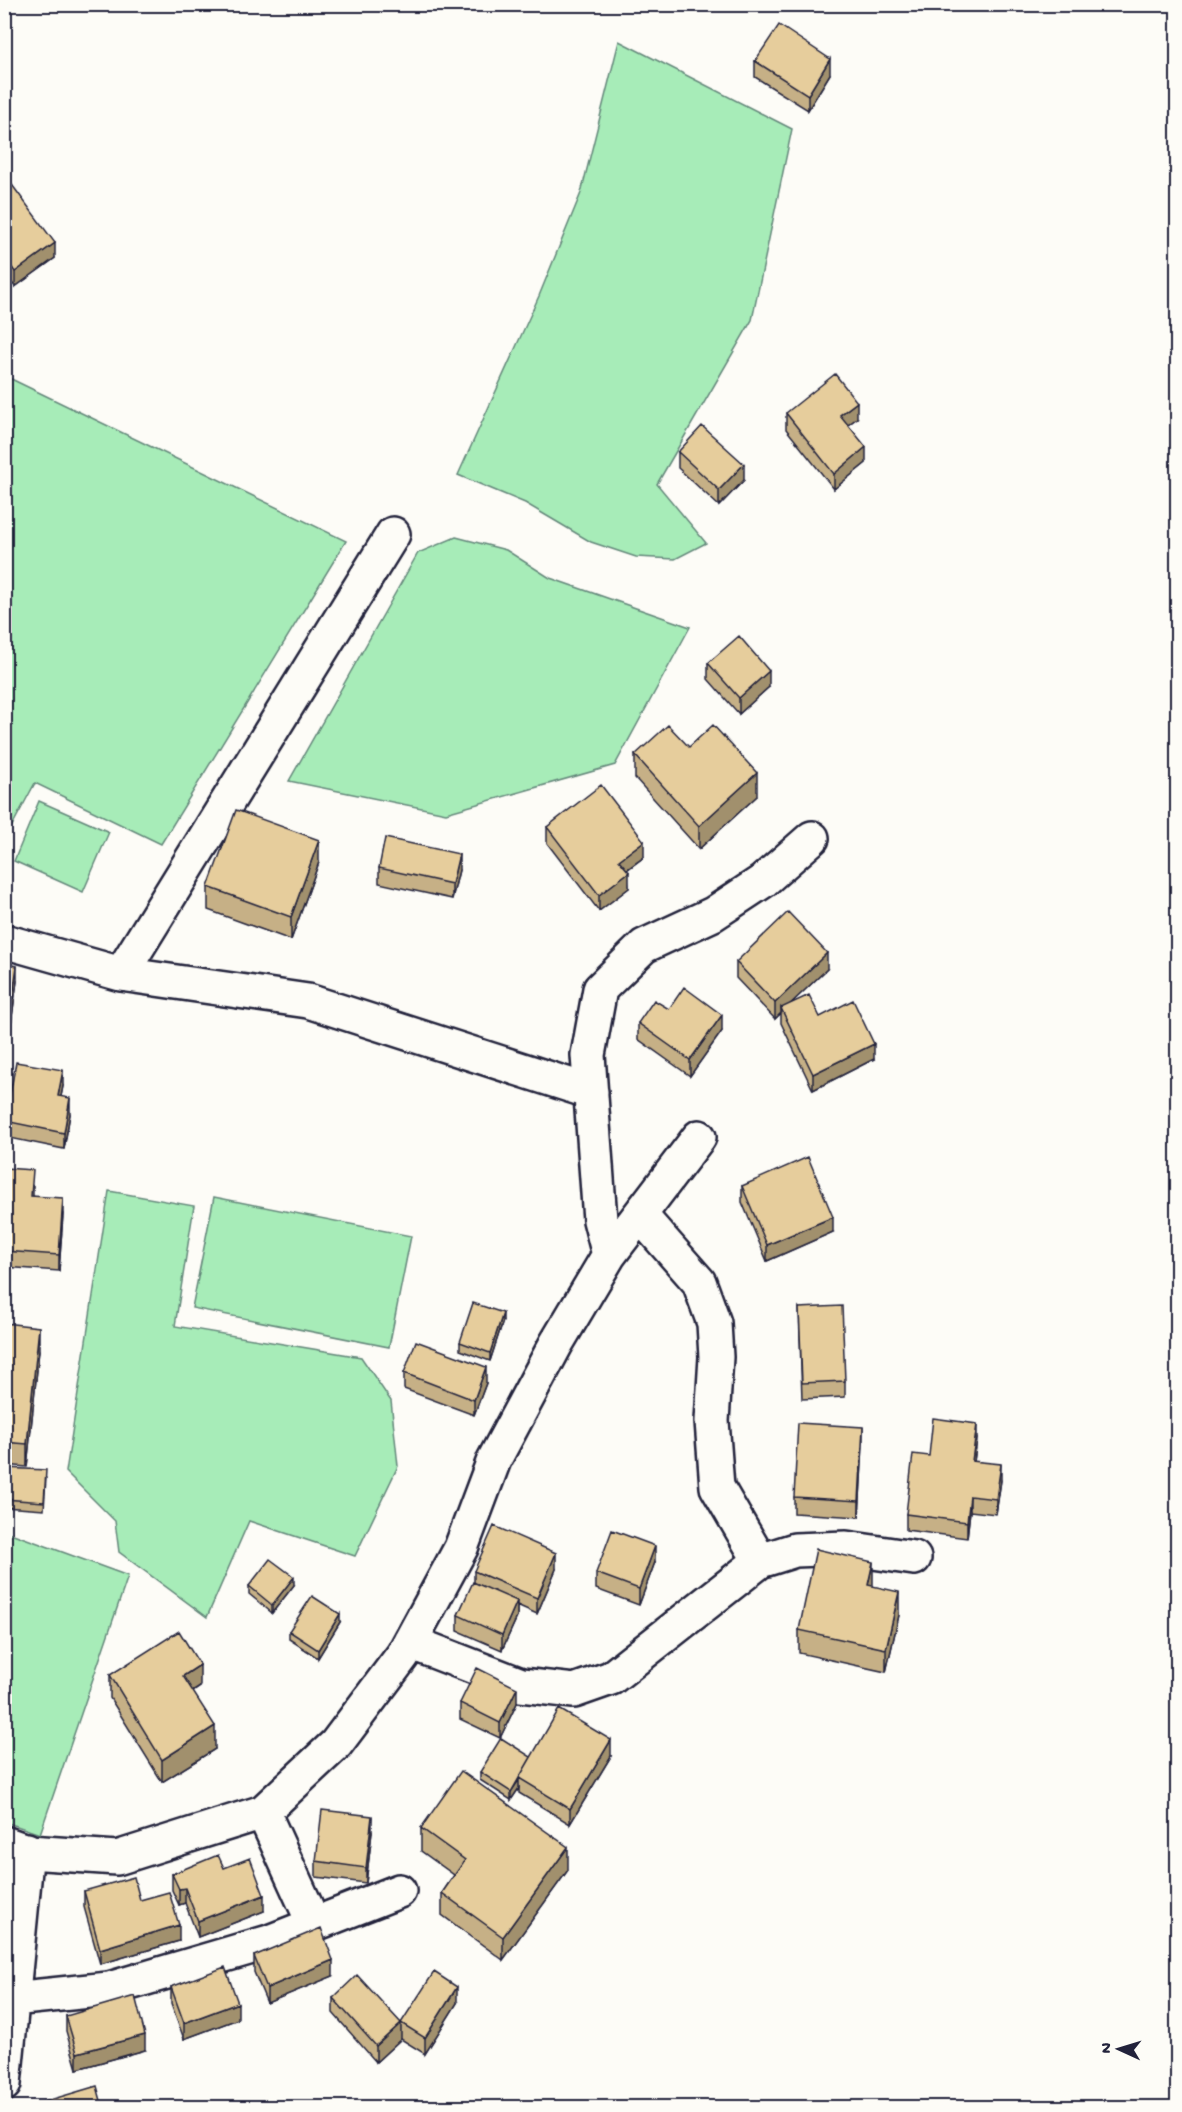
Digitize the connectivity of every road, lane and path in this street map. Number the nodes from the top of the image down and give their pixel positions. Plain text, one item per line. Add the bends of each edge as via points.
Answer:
1 (393, 534) dead end
2 (812, 838) dead end
3 (4, 941) edge
4 (121, 974) junction
5 (591, 1092) junction
6 (699, 1137) dead end
7 (640, 1215) junction
8 (609, 1256) junction
9 (914, 1558) dead end
10 (760, 1561) junction
11 (410, 1642) junction
12 (263, 1812) junction
13 (16, 1847) edge
14 (399, 1891) dead end
15 (314, 1924) junction
16 (12, 1999) junction
17 (4, 2084) edge

1 - 4 street
2 - 5 street via 763,881 713,914 644,946 600,989 588,1055
3 - 4 street
4 - 5 street via 308,1001
5 - 8 street via 600,1220
6 - 7 street
7 - 8 street
7 - 10 street via 699,1282 714,1323 712,1421 717,1487
8 - 11 street via 494,1460 461,1548
9 - 10 street via 846,1548 795,1550
10 - 11 street via 611,1678 574,1691 521,1685
11 - 12 street via 336,1744
12 - 13 street via 117,1858
12 - 15 street
13 - 16 street
14 - 15 street
15 - 16 street via 269,1942 110,1989
16 - 17 street

